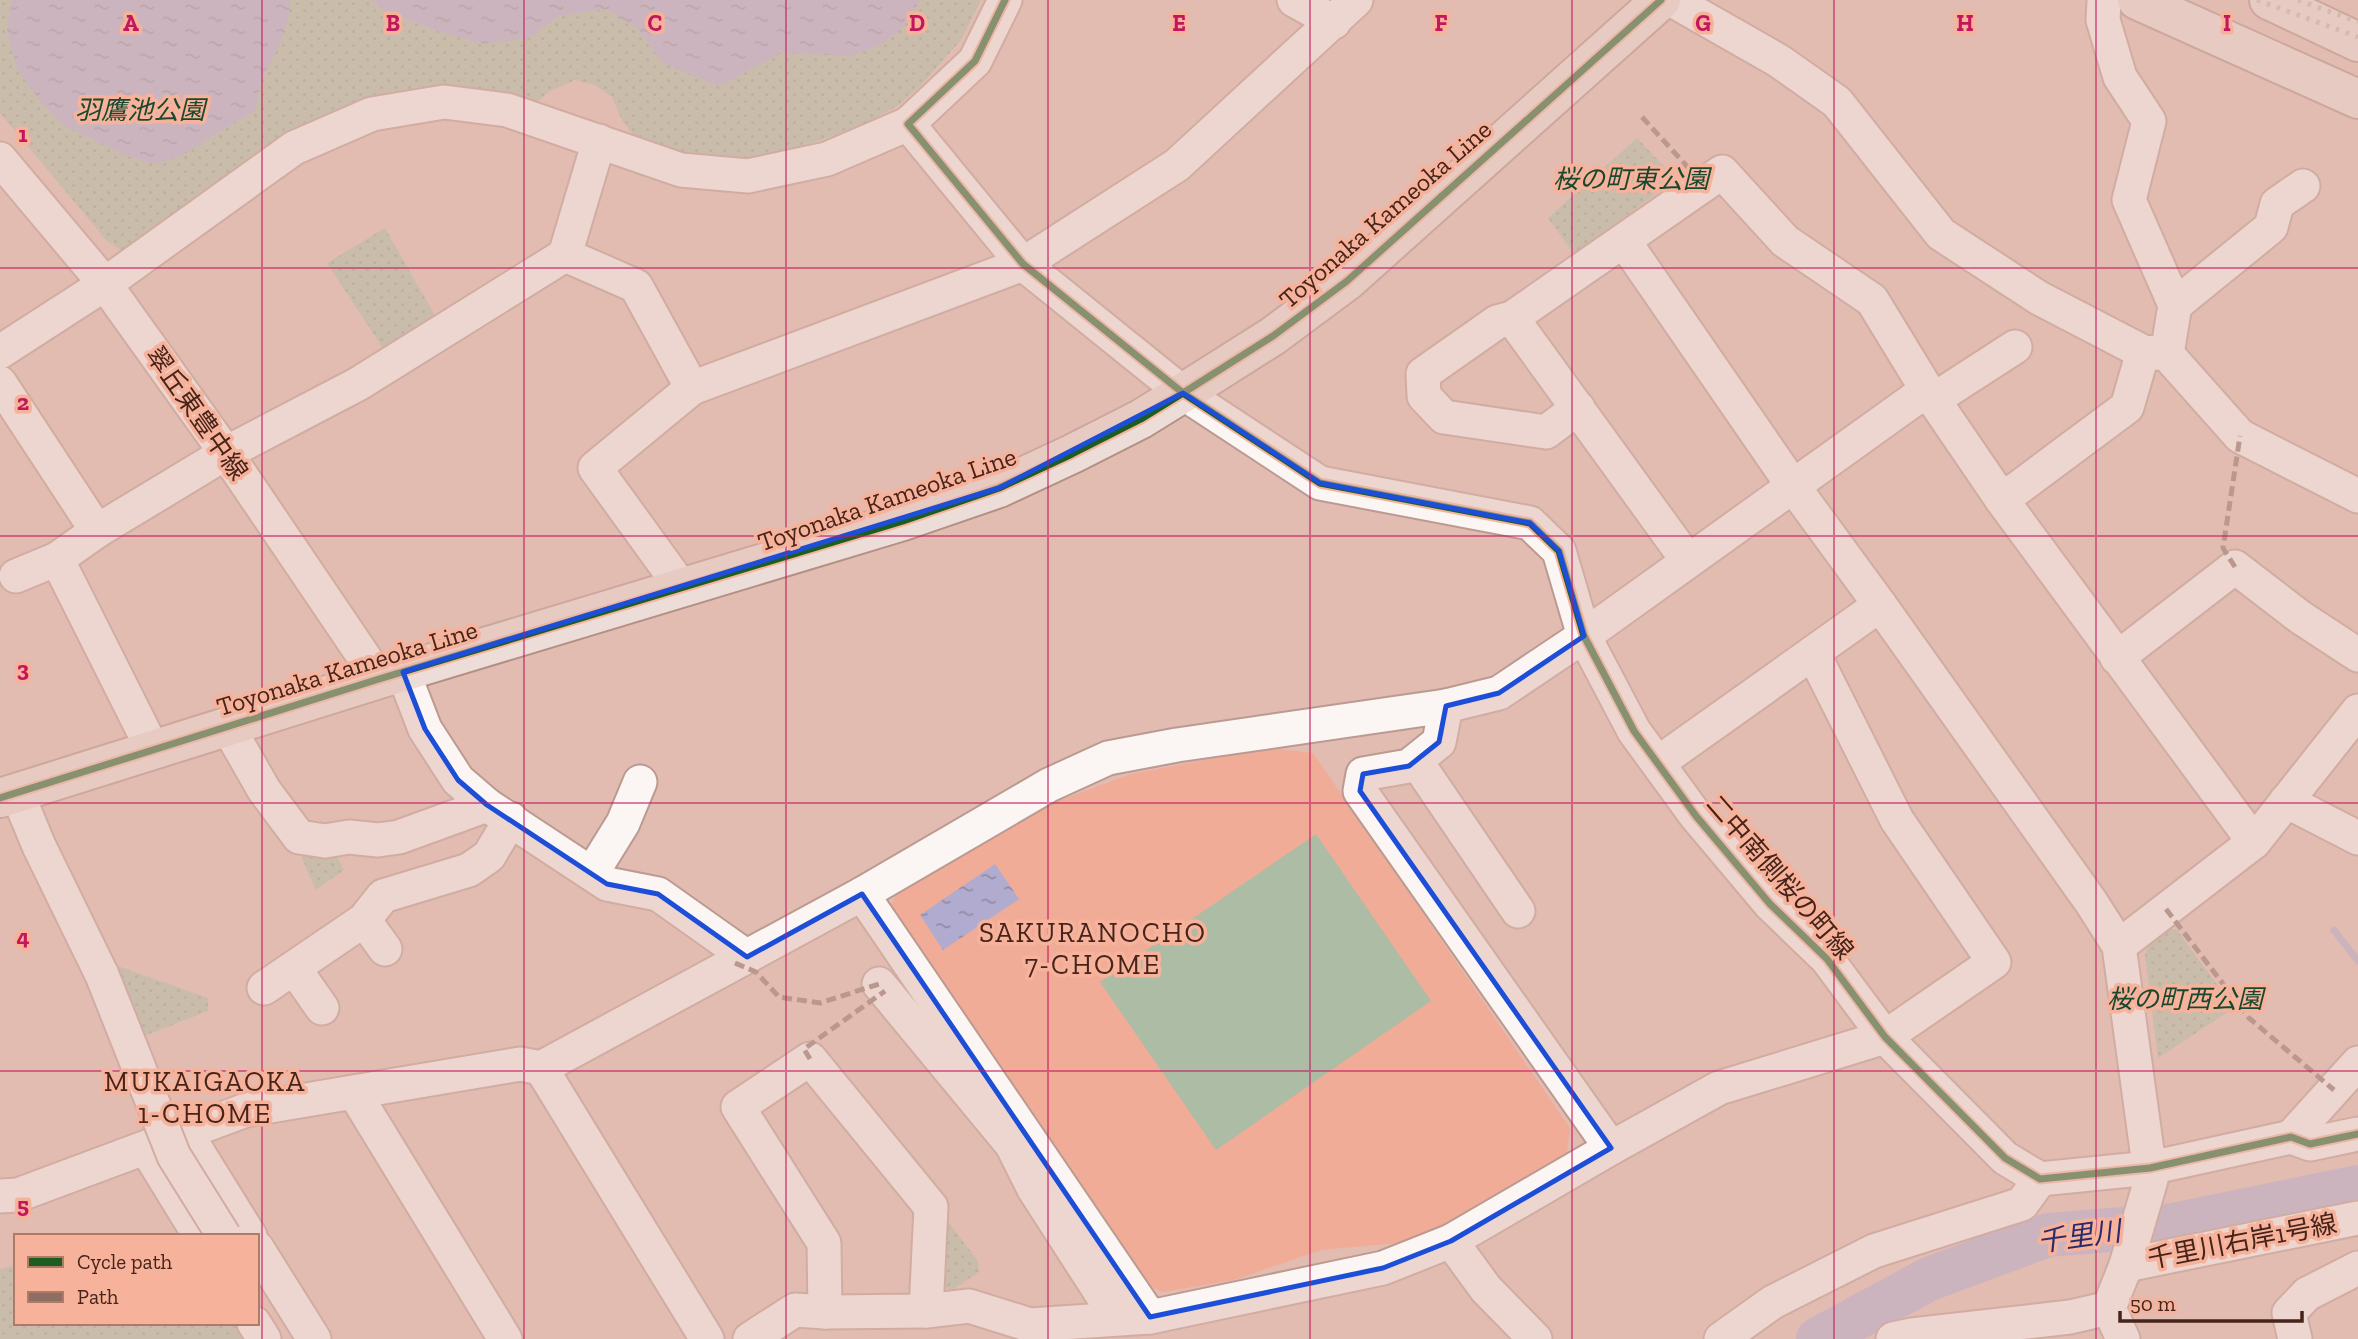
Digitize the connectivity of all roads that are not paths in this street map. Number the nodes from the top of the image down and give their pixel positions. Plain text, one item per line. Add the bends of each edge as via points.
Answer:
1 (1006, 0) edge
2 (1294, 0) edge
3 (1661, 0) edge
4 (1672, 0) edge
5 (2104, 0) edge
6 (2137, 0) edge
7 (2269, 0) edge
8 (1345, 11) edge
9 (2358, 42) edge
10 (2358, 99) edge
11 (908, 124) junction
12 (599, 141) junction
13 (0, 159) edge
14 (2303, 186) dead end
15 (1623, 241) junction
16 (565, 255) junction
17 (1023, 264) junction
18 (105, 284) junction
19 (2175, 305) junction
20 (1512, 318) junction
21 (2015, 347) dead end
22 (0, 352) edge
23 (2155, 353) junction
24 (0, 383) edge
25 (692, 388) junction
26 (1183, 393) junction
27 (1930, 395) junction
28 (1578, 408) junction
29 (226, 453) junction
30 (1793, 486) junction
31 (2358, 496) edge
32 (2002, 500) junction
33 (97, 531) junction
34 (57, 559) junction
35 (1688, 561) junction
36 (16, 576) dead end
37 (682, 588) junction
38 (1880, 605) junction
39 (1584, 636) junction
40 (1813, 653) junction
41 (2358, 655) edge
42 (2117, 657) junction
43 (391, 675) junction
44 (1446, 706) junction
45 (2358, 711) edge
46 (228, 727) junction
47 (153, 750) junction
48 (1416, 761) junction
49 (1658, 764) junction
50 (640, 782) dead end
51 (8, 795) edge
52 (2286, 802) junction
53 (498, 812) junction
54 (2358, 838) edge
55 (2254, 842) junction
56 (592, 873) junction
57 (862, 894) junction
58 (1518, 911) dead end
59 (364, 919) junction
60 (2119, 946) junction
61 (385, 949) dead end
62 (747, 957) junction
63 (294, 968) junction
64 (879, 984) dead end
65 (264, 988) dead end
66 (322, 1008) dead end
67 (1885, 1037) junction
68 (2358, 1063) edge
69 (541, 1068) junction
70 (354, 1092) junction
71 (186, 1133) junction
72 (2358, 1134) edge
73 (2291, 1137) junction
74 (146, 1148) junction
75 (1611, 1148) junction
76 (2150, 1174) junction
77 (2040, 1179) junction
78 (0, 1196) edge
79 (2358, 1218) edge
80 (199, 1234) edge
81 (224, 1234) edge
82 (249, 1234) edge
83 (1451, 1241) junction
84 (259, 1251) edge
85 (2127, 1261) junction
86 (2358, 1268) edge
87 (259, 1291) edge
88 (2109, 1308) junction
89 (926, 1311) junction
90 (825, 1312) junction
91 (1150, 1317) junction
92 (1117, 1318) junction
93 (1189, 1325) edge
94 (289, 1339) edge
95 (314, 1339) edge
96 (505, 1339) edge
97 (707, 1339) edge
98 (750, 1339) edge
99 (1535, 1339) edge
100 (1721, 1339) edge
101 (1893, 1339) edge
102 (2123, 1339) edge
103 (2295, 1339) edge

1 - 11 street via 975,61
2 - 8 street
3 - 26 main road, Toyonaka Kameoka Line via 1347,281 1273,336
4 - 23 street via 1779,61 1837,102 1941,233 2039,298
5 - 19 street via 2103,20 2120,77 2149,121 2129,200
6 - 10 main road
7 - 9 main road
8 - 17 street via 1178,165
11 - 12 street via 827,159 748,176 681,170
11 - 17 street, 二中南側桜の町線
12 - 16 street
12 - 18 street via 508,110 444,102 372,114 293,148
13 - 18 street, 翠丘東豊中線
14 - 19 street via 2277,204 2271,227
15 - 20 street
15 - 27 street via 1722,173 1785,241 1872,300
15 - 30 street
16 - 25 street via 636,286
16 - 29 street via 358,384
17 - 25 street
17 - 26 street, 二中南側桜の町線
18 - 22 street
18 - 29 street, 翠丘東豊中線
19 - 23 street
20 - 28 street
20 - 28 street via 1497,322 1423,374 1424,396 1444,417 1546,432
21 - 27 street
23 - 31 street via 2240,436
23 - 32 street via 2127,407
24 - 33 street
25 - 37 street via 595,468
26 - 37 main road, Toyonaka Kameoka Line via 1141,419 999,488
26 - 39 street, 二中南側桜の町線 via 1320,483 1530,523 1559,551
27 - 30 street
27 - 32 street
28 - 35 street
29 - 33 street
29 - 43 street, 翠丘東豊中線
30 - 35 street
30 - 38 street
32 - 42 street
33 - 34 street
34 - 36 street
34 - 47 street
35 - 39 street
37 - 43 main road, Toyonaka Kameoka Line
38 - 40 street
38 - 60 street
39 - 44 street via 1499,693
39 - 49 street, 二中南側桜の町線 via 1634,730
40 - 49 street
40 - 67 street via 1897,820 1994,962
41 - 42 street via 2235,567
42 - 55 street
43 - 46 main road, Toyonaka Kameoka Line
43 - 53 street, 翠丘東豊中線 via 458,780
44 - 48 street via 1439,742
44 - 57 street via 1108,758 1049,785
45 - 52 street
46 - 47 main road, Toyonaka Kameoka Line
46 - 53 street via 264,790 299,836 325,841 349,837 378,840
47 - 51 main road, Toyonaka Kameoka Line
48 - 58 street
48 - 75 street via 1363,774 1360,791
49 - 67 street, 二中南側桜の町線 via 1770,904 1828,959
50 - 56 street via 623,823
51 - 81 street, bridge via 39,846 102,975 174,1156
52 - 54 street
52 - 55 street
53 - 56 street, 翠丘東豊中線
53 - 59 street via 489,856 469,870 383,896
55 - 60 street
56 - 62 street, 翠丘東豊中線 via 607,884 658,894
57 - 62 street
57 - 91 street
59 - 61 street
59 - 63 street
60 - 76 street
62 - 69 street
63 - 65 street
63 - 66 street
64 - 92 street via 1012,1145 1034,1189
67 - 75 street via 1719,1088
67 - 77 street, 二中南側桜の町線 via 2005,1158
68 - 73 street
69 - 70 street via 520,1064
69 - 97 street
70 - 71 street via 246,1110
70 - 96 street
71 - 74 street
71 - 82 street
72 - 73 street via 2310,1144
73 - 76 street
74 - 78 street via 18,1195
74 - 80 street
75 - 83 street
76 - 77 street
76 - 85 street
77 - 100 street via 2022,1204 1874,1251 1773,1302
79 - 85 street, 千里川右岸1号線
83 - 93 street via 1383,1268 1322,1279
83 - 99 street via 1486,1289
84 - 95 street
85 - 88 street
86 - 103 street via 2307,1294 2289,1313
87 - 94 street
88 - 101 street via 2070,1318
88 - 102 street
89 - 90 street
89 - 90 street via 931,1207 810,1059 738,1107 824,1243
89 - 92 street via 969,1306 1030,1325
90 - 98 street via 795,1310
91 - 92 street
91 - 93 street

